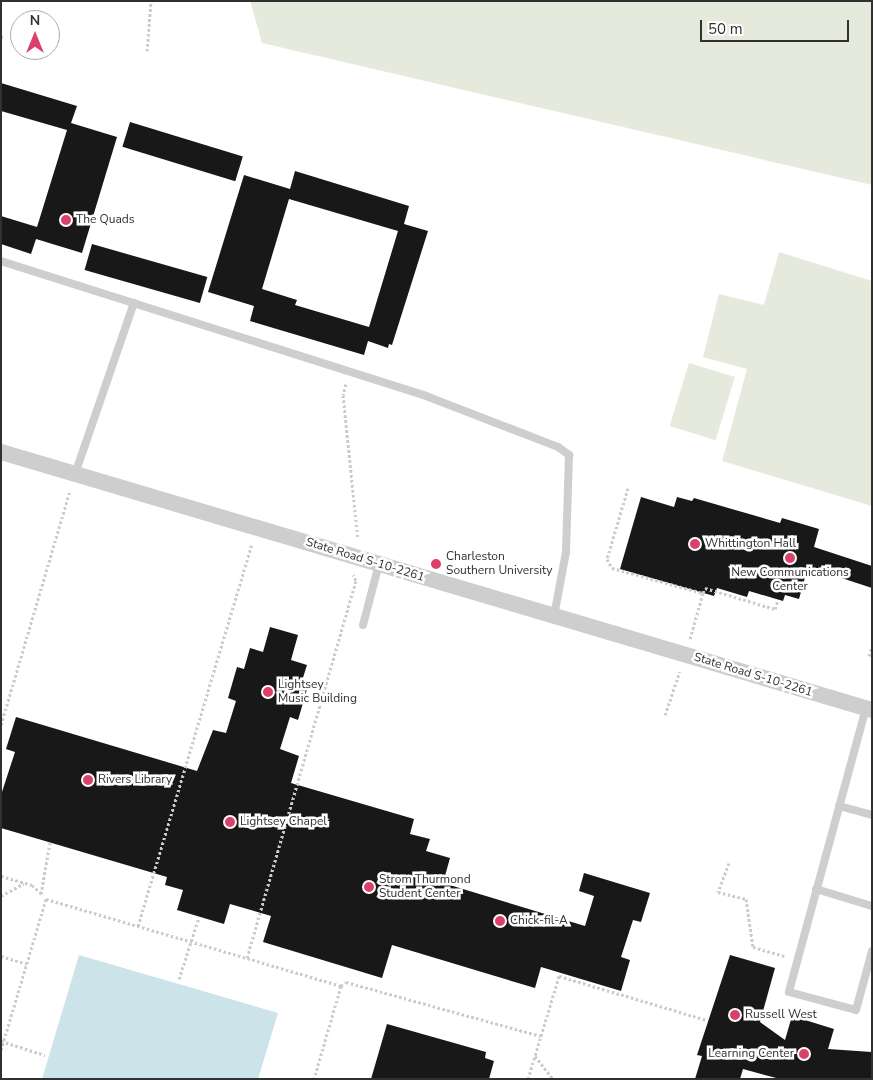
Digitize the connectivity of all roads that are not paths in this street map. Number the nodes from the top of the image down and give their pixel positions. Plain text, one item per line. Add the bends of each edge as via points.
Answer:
1 (1, 261) edge
2 (134, 303) junction
3 (1, 452) edge
4 (75, 474) junction
5 (379, 564) junction
6 (554, 616) junction
7 (363, 625) dead end
8 (869, 709) edge
9 (839, 806) junction
10 (872, 815) edge
11 (816, 889) junction
12 (872, 906) edge
13 (872, 951) edge

1 - 2 lane
2 - 4 lane
2 - 6 lane via 426,396 569,454 566,552
3 - 4 street, State Road S-10-2261
4 - 5 street, State Road S-10-2261
5 - 6 street, State Road S-10-2261
5 - 7 lane
6 - 8 street, State Road S-10-2261
8 - 9 lane
9 - 10 lane
9 - 11 lane
11 - 12 lane
11 - 13 lane via 789,992 856,1010

